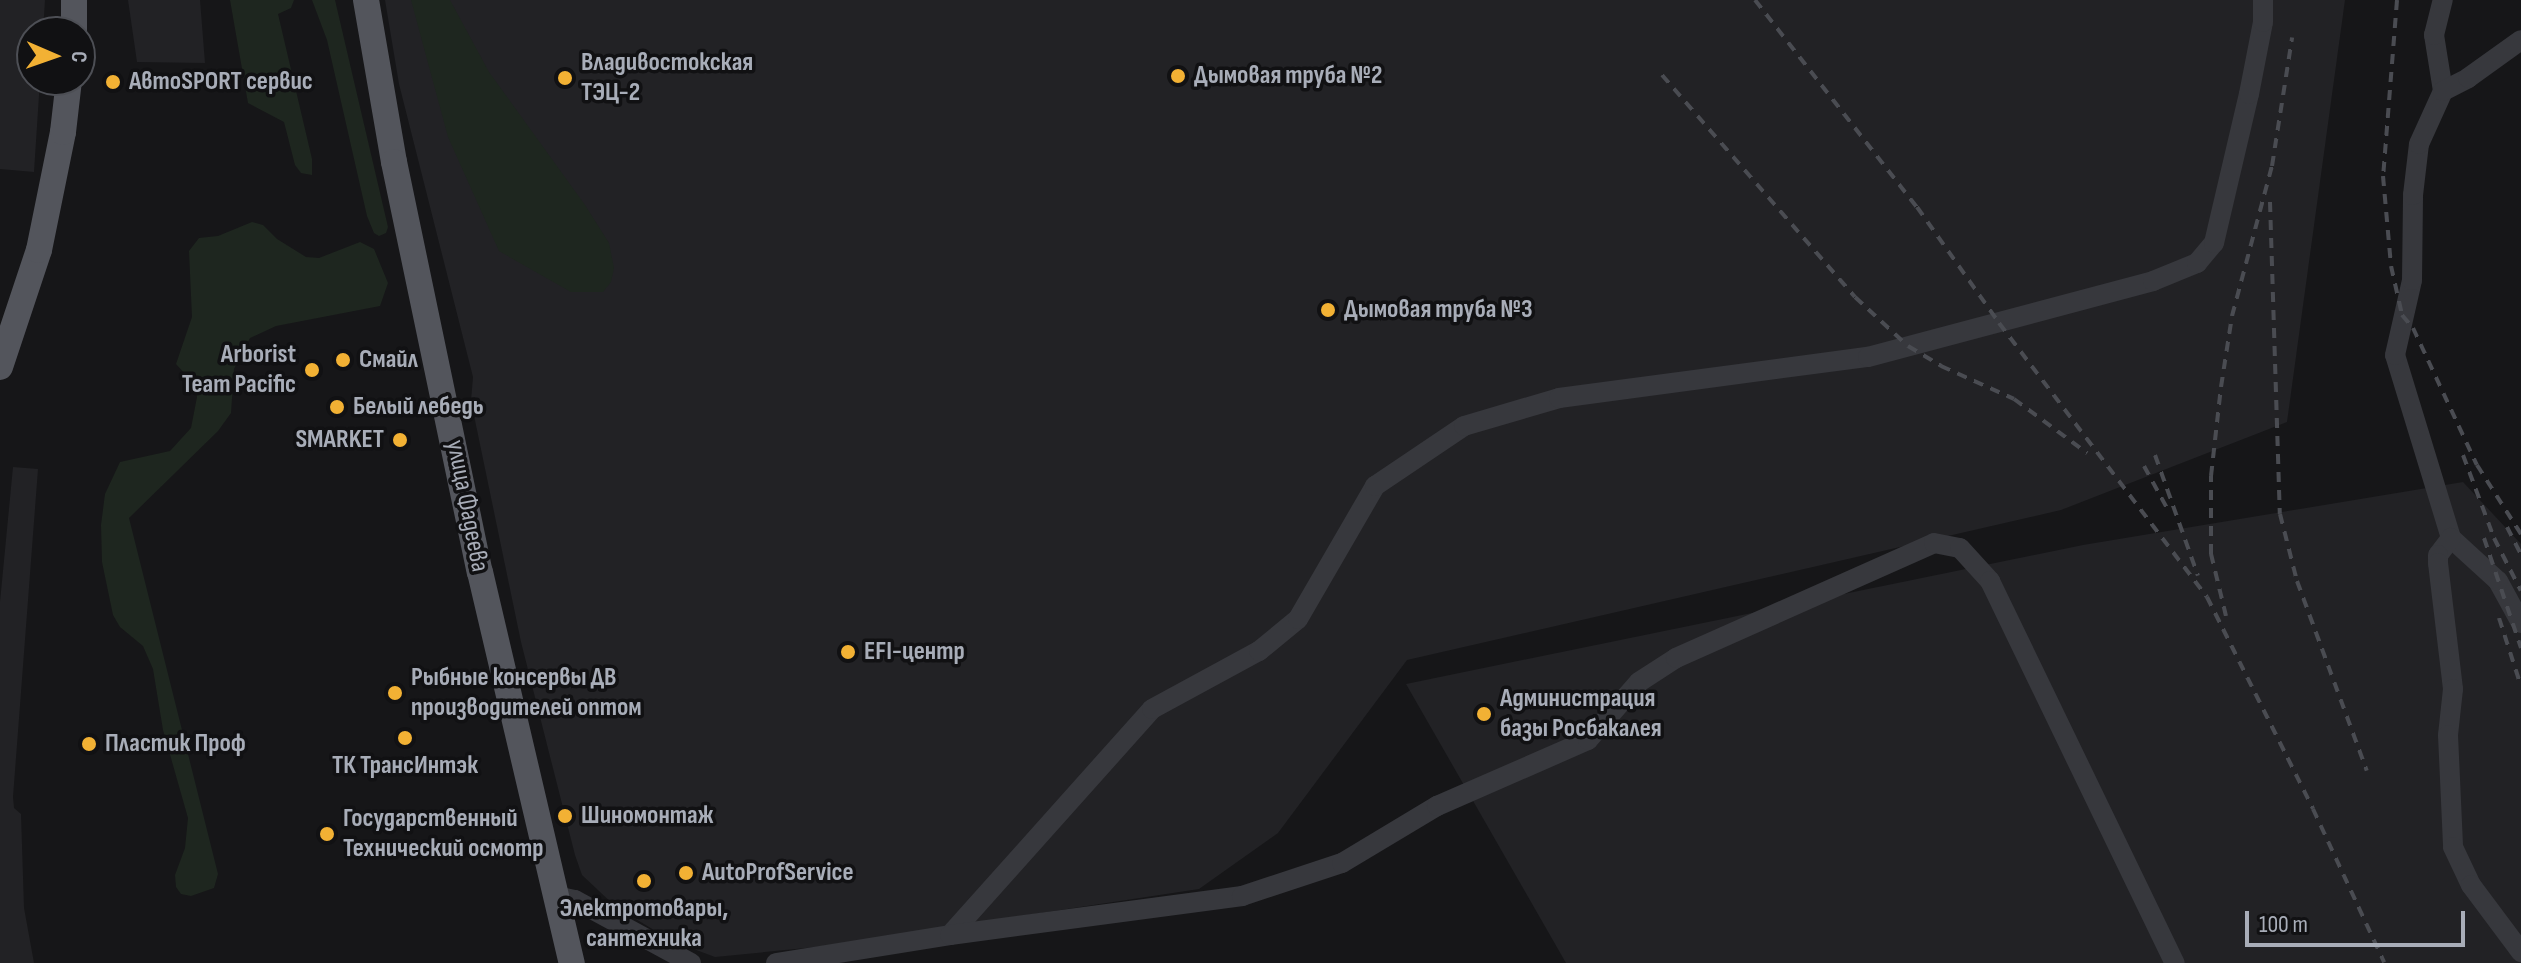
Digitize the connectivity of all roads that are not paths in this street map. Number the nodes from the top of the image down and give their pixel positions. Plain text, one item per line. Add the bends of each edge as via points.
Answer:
1 (366, 0) edge
2 (2263, 0) edge
3 (2443, 0) edge
4 (2521, 40) edge
5 (2443, 91) junction
6 (67, 96) edge
7 (0, 367) edge
8 (2451, 538) junction
9 (2521, 623) edge
10 (556, 896) junction
11 (950, 935) junction
12 (2521, 952) edge
13 (572, 963) edge
14 (691, 963) edge
15 (776, 963) edge
16 (2175, 963) edge

1 - 10 main road, улица Фадеева via 394,162 480,572
2 - 11 street via 2249,94 2214,243 2197,263 2153,281 1868,357 1559,398 1464,426 1375,486 1298,619 1259,651 1152,709
3 - 5 street via 2434,35
4 - 5 street
5 - 8 street via 2419,144 2412,280 2395,355
6 - 7 main road via 39,250
8 - 9 street via 2498,581
8 - 12 street via 2438,563 2453,689 2448,735 2453,847 2471,885
10 - 13 main road, улица Фадеева
10 - 14 street via 575,900
11 - 15 street
11 - 16 street via 1242,896 1342,863 1437,806 1588,740 1639,682 1676,658 1934,543 1960,548 1990,581

